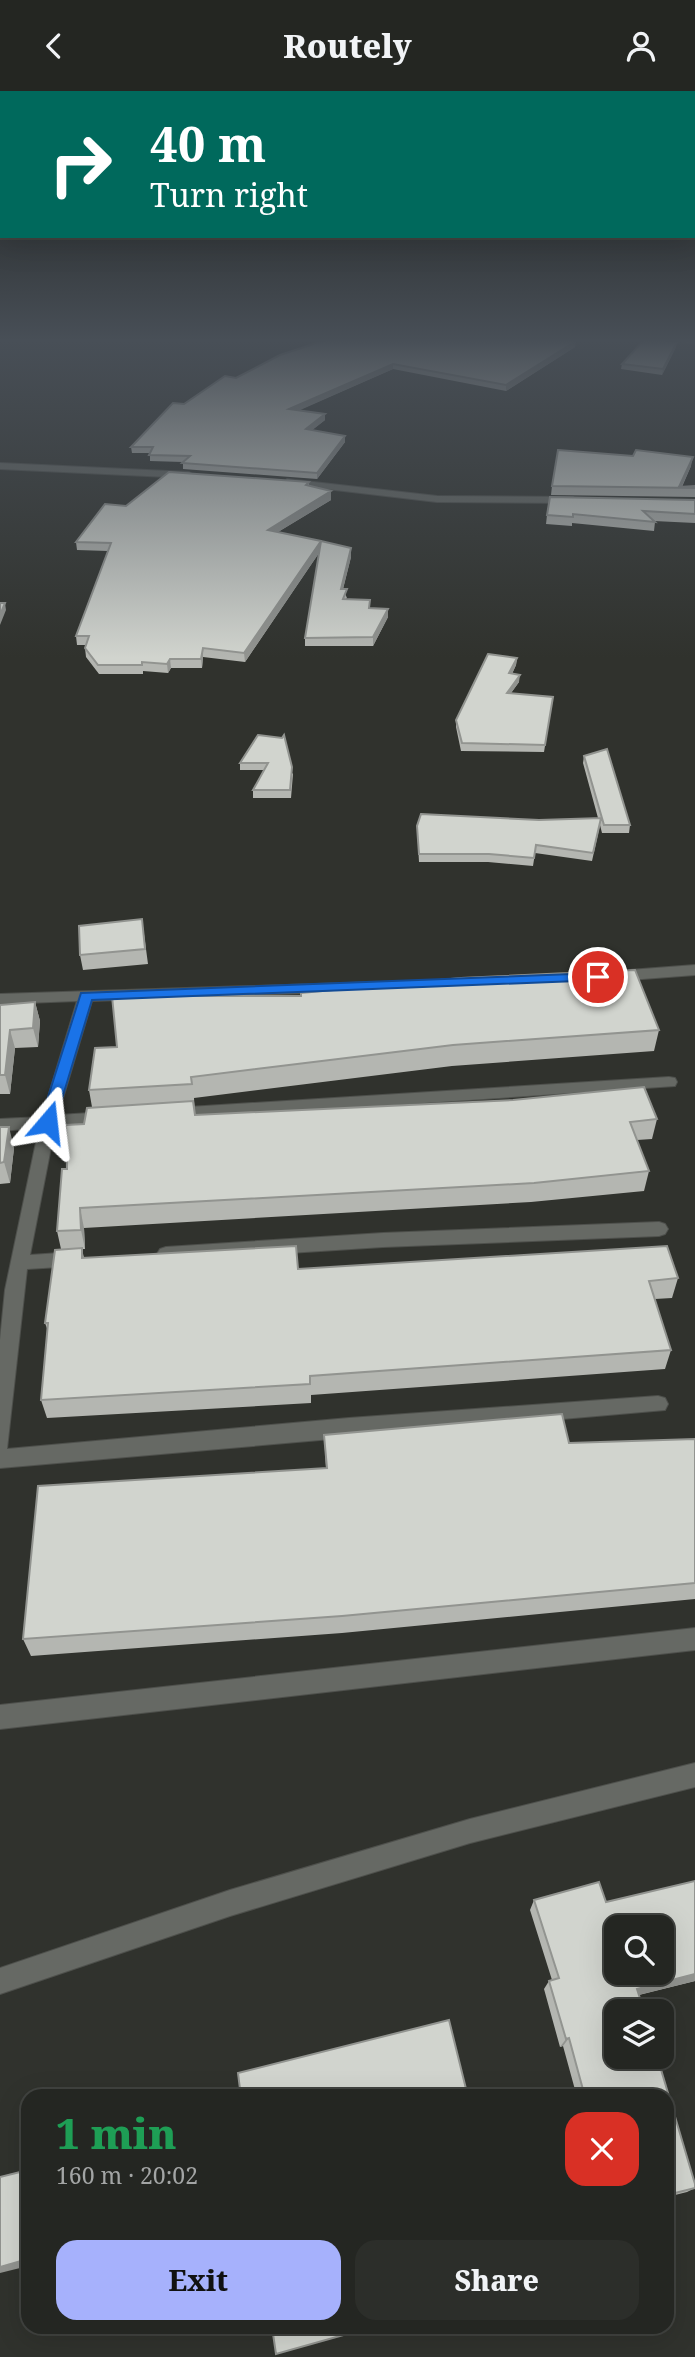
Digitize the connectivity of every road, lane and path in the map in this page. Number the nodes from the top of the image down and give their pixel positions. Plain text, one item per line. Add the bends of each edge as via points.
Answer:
1 (0, 466) edge
2 (199, 475) edge
3 (279, 481) edge
4 (585, 500) edge
5 (695, 970) edge
6 (602, 977) edge
7 (396, 987) edge
8 (86, 996) junction
9 (0, 999) edge
10 (669, 1082) dead end
11 (158, 1115) edge
12 (131, 1116) edge
13 (48, 1122) junction
14 (0, 1125) edge
15 (659, 1229) dead end
16 (154, 1254) edge
17 (100, 1258) edge
18 (19, 1263) junction
19 (658, 1404) dead end
20 (0, 1444) edge
21 (0, 1459) edge
22 (695, 1639) edge
23 (0, 1717) edge
24 (695, 1775) edge
25 (0, 1981) edge

1 - 2 street
3 - 4 street via 438,499
5 - 6 street
7 - 8 street
8 - 9 street
8 - 13 street
10 - 11 street
12 - 13 street
13 - 14 street
13 - 18 street
15 - 16 street
17 - 18 street
18 - 20 street
19 - 21 street
22 - 23 street
24 - 25 street via 470,1831 230,1903

